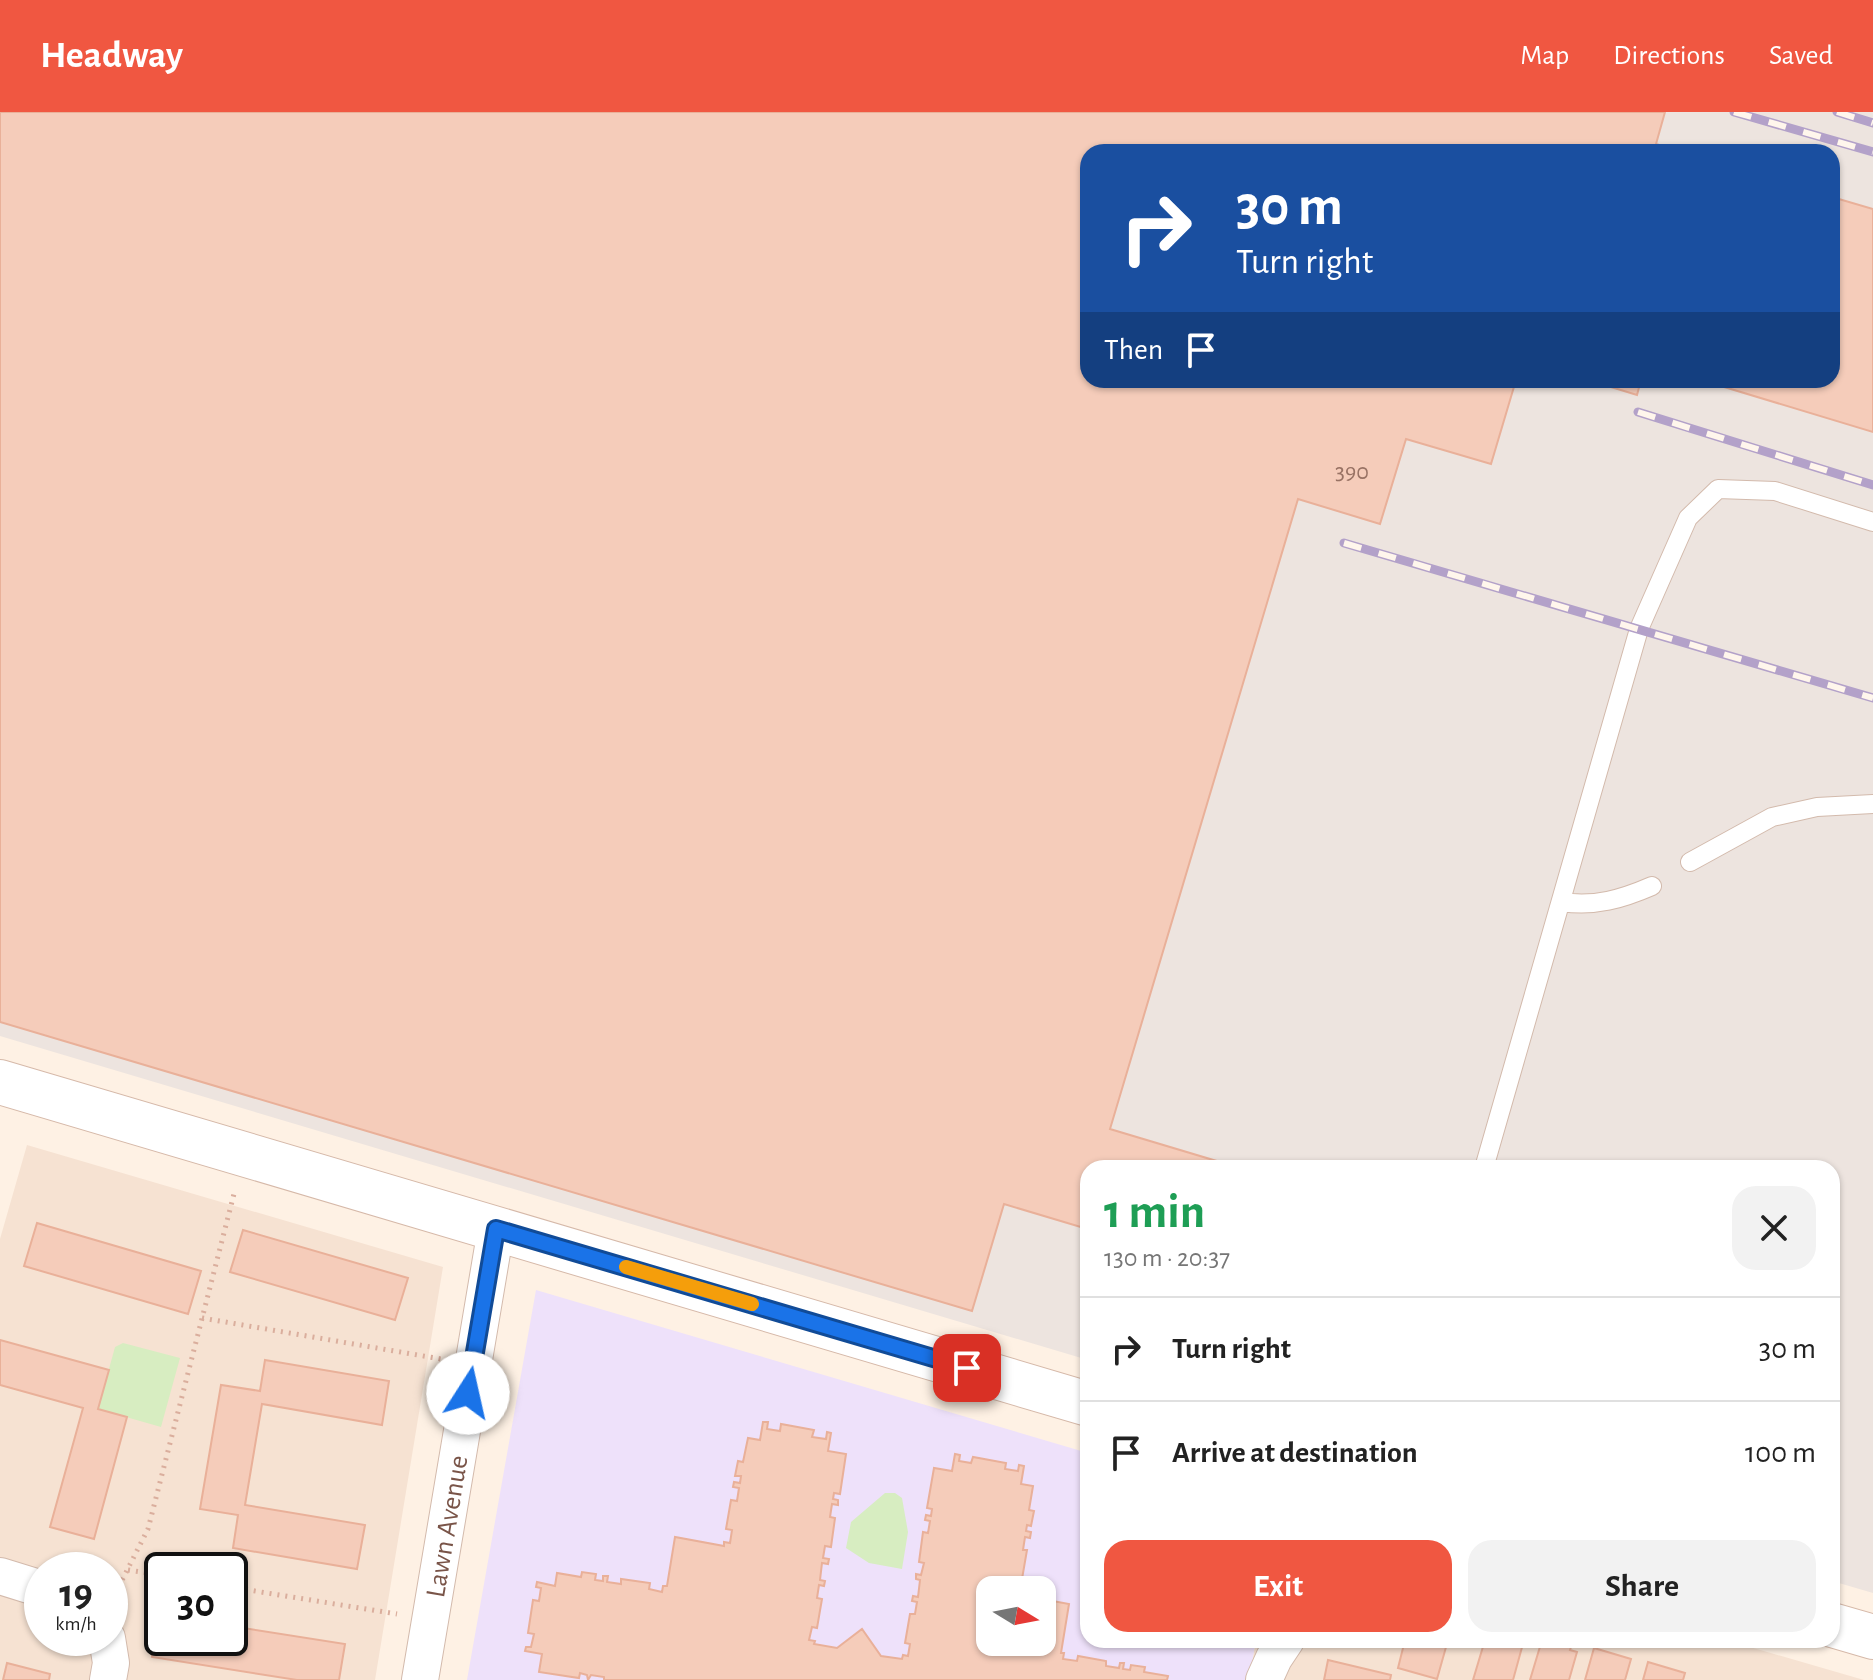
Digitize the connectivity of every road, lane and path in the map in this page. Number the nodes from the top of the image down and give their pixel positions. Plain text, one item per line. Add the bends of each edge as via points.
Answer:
1 (1873, 522) edge
2 (1873, 804) edge
3 (1690, 862) dead end
4 (1652, 886) dead end
5 (1562, 902) junction
6 (0, 1082) edge
7 (1486, 1160) edge
8 (236, 1187) dead end
9 (496, 1229) junction
10 (202, 1318) junction
11 (445, 1359) dead end
12 (1080, 1402) edge
13 (128, 1570) joint
14 (144, 1572) edge
15 (0, 1576) edge
16 (24, 1583) edge
17 (248, 1590) edge
18 (400, 1615) dead end
19 (1840, 1627) edge
20 (1873, 1637) edge
21 (1281, 1648) edge
22 (110, 1656) edge
23 (108, 1680) edge
24 (420, 1680) edge
25 (1264, 1680) edge

1 - 5 lane via 1775,491 1718,489 1688,518 1639,629
2 - 3 lane via 1817,807 1772,817
4 - 5 lane via 1618,900
5 - 7 lane
6 - 9 main road
8 - 10 path
9 - 12 main road
9 - 24 street, Lawn Avenue
10 - 11 path
10 - 13 path via 148,1529
13 - 14 path
15 - 16 street
17 - 18 path
19 - 20 main road
21 - 25 street
22 - 23 street

